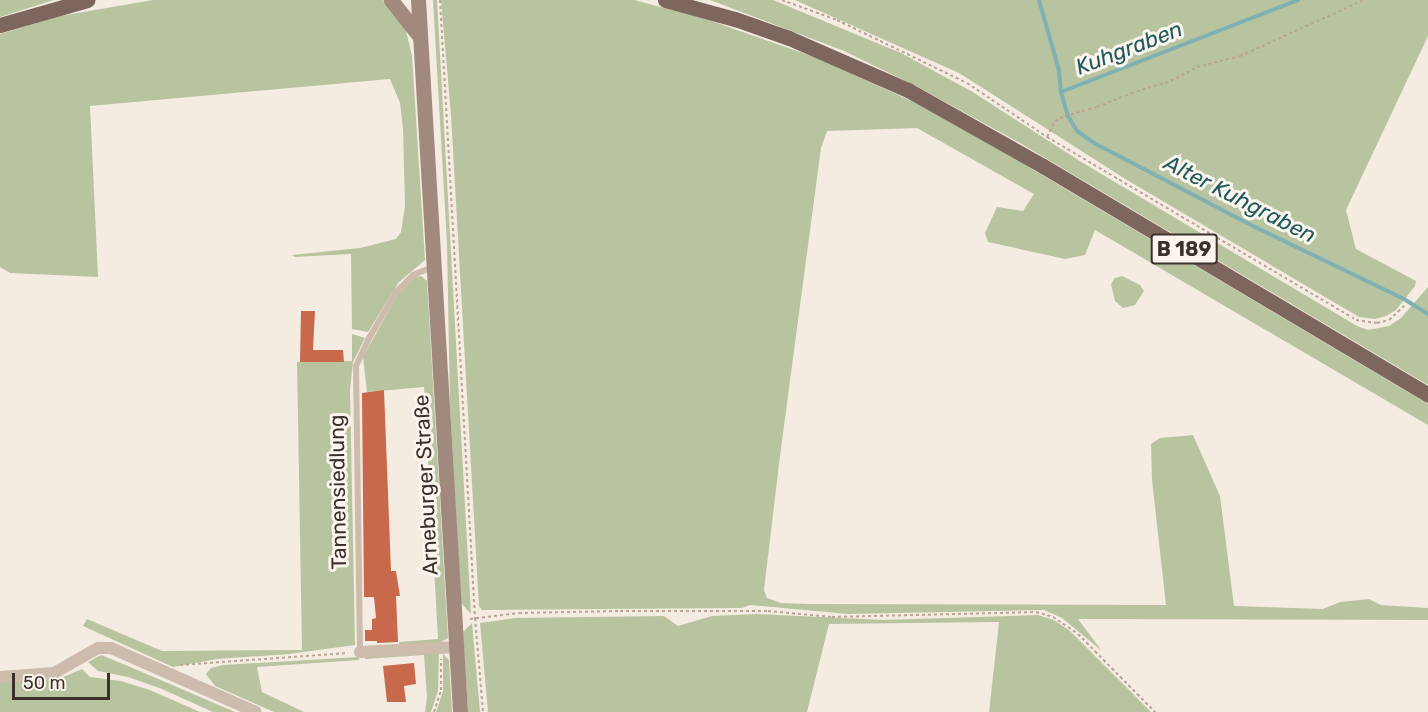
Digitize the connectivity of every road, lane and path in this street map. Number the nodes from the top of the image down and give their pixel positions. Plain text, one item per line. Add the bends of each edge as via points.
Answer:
1 (87, 0) edge
2 (391, 0) edge
3 (418, 0) edge
4 (440, 0) edge
5 (665, 0) edge
6 (783, 0) edge
7 (1364, 0) edge
8 (0, 25) edge
9 (420, 37) junction
10 (1047, 137) junction
11 (434, 261) junction
12 (1404, 306) dead end
13 (1428, 394) edge
14 (475, 618) junction
15 (455, 620) junction
16 (449, 647) junction
17 (360, 652) junction
18 (176, 665) dead end
19 (0, 677) edge
20 (256, 712) edge
21 (434, 712) edge
22 (460, 712) edge
23 (483, 712) edge
24 (1155, 712) edge

1 - 8 main road
2 - 9 main road
3 - 9 main road, Arneburger Straße
4 - 14 path
5 - 13 main road, B 189 via 789,38 908,90 1034,160
6 - 10 path via 837,20 941,69
7 - 10 path via 1240,56 1197,67 1171,81 1065,116 1055,121
9 - 11 main road, Arneburger Straße
10 - 12 path via 1356,320 1389,320
11 - 15 main road, Arneburger Straße
11 - 17 lane, Tannensiedlung via 413,274 396,292 356,366
14 - 15 path
14 - 23 path
14 - 24 path via 620,611 768,611 832,617 1036,612 1053,617 1078,634
15 - 16 main road, Arneburger Straße
16 - 17 street
16 - 21 path
16 - 22 main road, Arneburger Straße
17 - 18 path
19 - 20 street via 54,673 98,648 111,648

